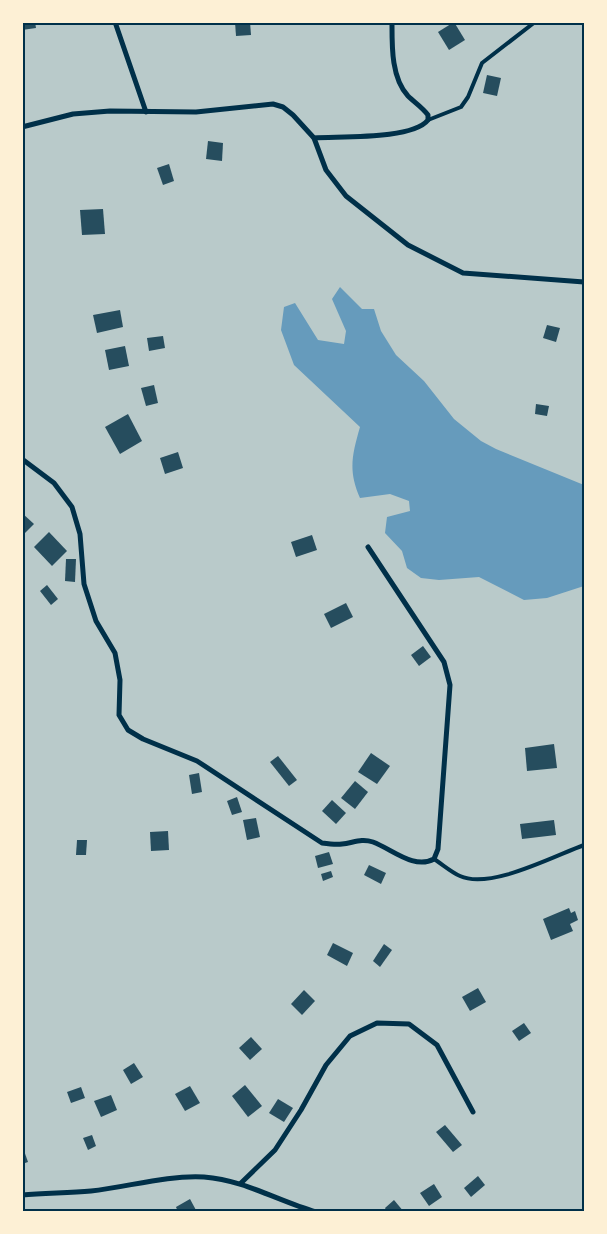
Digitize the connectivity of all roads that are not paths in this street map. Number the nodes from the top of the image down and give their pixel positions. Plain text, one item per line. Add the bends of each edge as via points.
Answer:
1 (115, 22) edge
2 (392, 22) edge
3 (535, 22) edge
4 (146, 112) junction
5 (428, 120) junction
6 (22, 127) edge
7 (314, 138) junction
8 (584, 282) edge
9 (22, 459) edge
10 (368, 547) dead end
11 (584, 845) edge
12 (434, 859) junction
13 (473, 1112) dead end
14 (241, 1183) junction
15 (22, 1195) edge
16 (316, 1212) edge

1 - 4 street
2 - 5 street via 398,80 407,95 428,115
3 - 5 lane via 482,63 468,98 461,106
4 - 6 street via 73,114
4 - 7 street via 196,112 273,104 293,115
5 - 7 street via 420,126 374,137
7 - 8 street via 326,170 346,196 408,245 463,273
9 - 12 street via 54,483 72,507 80,534 84,584 96,621 115,653 120,680 119,715 128,730 197,761 322,843 340,845 361,840 417,863
10 - 12 street via 444,662 450,684 438,849
11 - 12 lane via 505,875 481,880 461,876
13 - 14 street via 437,1045 409,1024 377,1023 350,1036 326,1066 275,1150
14 - 15 street via 204,1177 91,1191
14 - 16 street

